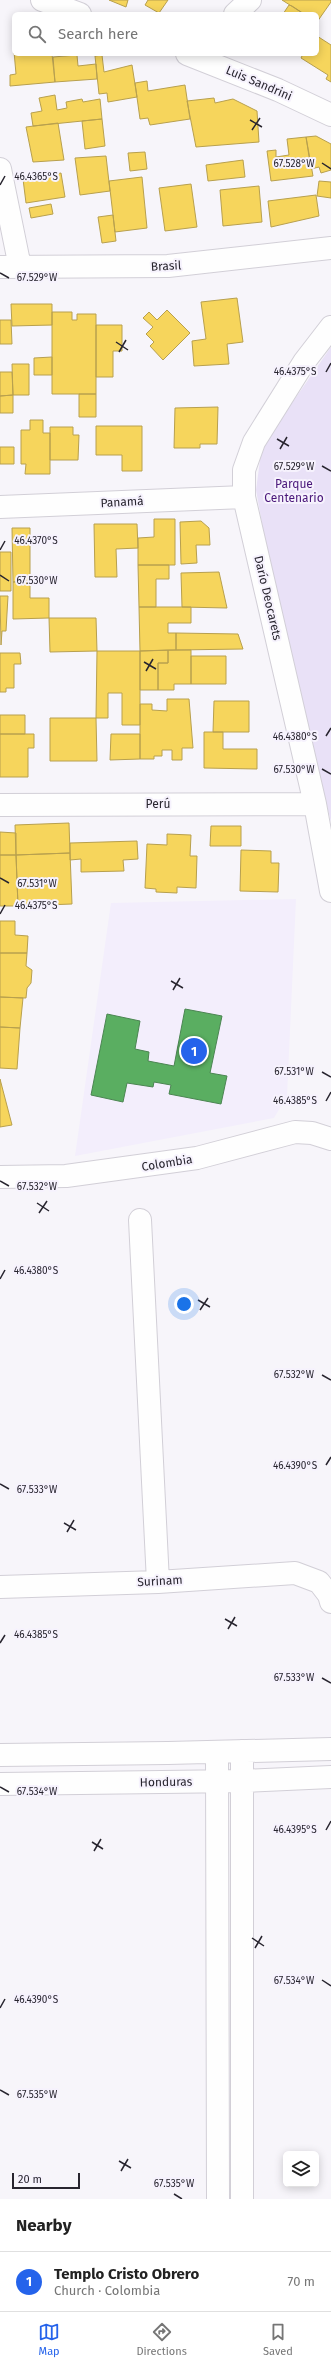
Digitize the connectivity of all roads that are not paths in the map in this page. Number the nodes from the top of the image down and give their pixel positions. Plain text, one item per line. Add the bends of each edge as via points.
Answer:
1 (42, 0) edge
2 (250, 0) edge
3 (75, 12) edge
4 (237, 12) edge
5 (194, 56) edge
6 (331, 115) edge
7 (0, 169) edge
8 (331, 248) edge
9 (10, 267) edge
10 (331, 327) edge
11 (244, 497) junction
12 (0, 507) edge
13 (315, 804) junction
14 (0, 805) edge
15 (331, 891) edge
16 (331, 1139) edge
17 (0, 1177) edge
18 (140, 1220) dead end
19 (158, 1582) junction
20 (0, 1587) edge
21 (331, 1602) edge
22 (331, 1749) edge
23 (242, 1751) junction
24 (218, 1752) junction
25 (0, 1755) edge
26 (331, 1777) edge
27 (217, 1781) junction
28 (242, 1781) junction
29 (0, 1784) edge
30 (218, 2199) edge
31 (242, 2199) edge

1 - 3 street
2 - 4 street
5 - 6 street, Luis Sandrini via 278,90
7 - 9 street
8 - 9 street, Brasil via 168,266
10 - 11 street, Darío Deocarets via 304,362 254,442 244,470
11 - 12 street, Panamá
11 - 13 street, Darío Deocarets
13 - 14 street, Perú
13 - 15 street, Darío Deocarets
16 - 17 street, Colombia via 312,1133 295,1132 197,1158 66,1176
18 - 19 street
19 - 20 street, Surinam
19 - 21 street, Surinam via 295,1573 319,1582
22 - 23 street
23 - 24 street
23 - 28 street
24 - 25 street
24 - 27 street
26 - 28 street, Honduras
27 - 28 street, Honduras
27 - 29 street, Honduras
27 - 30 street
28 - 31 street

